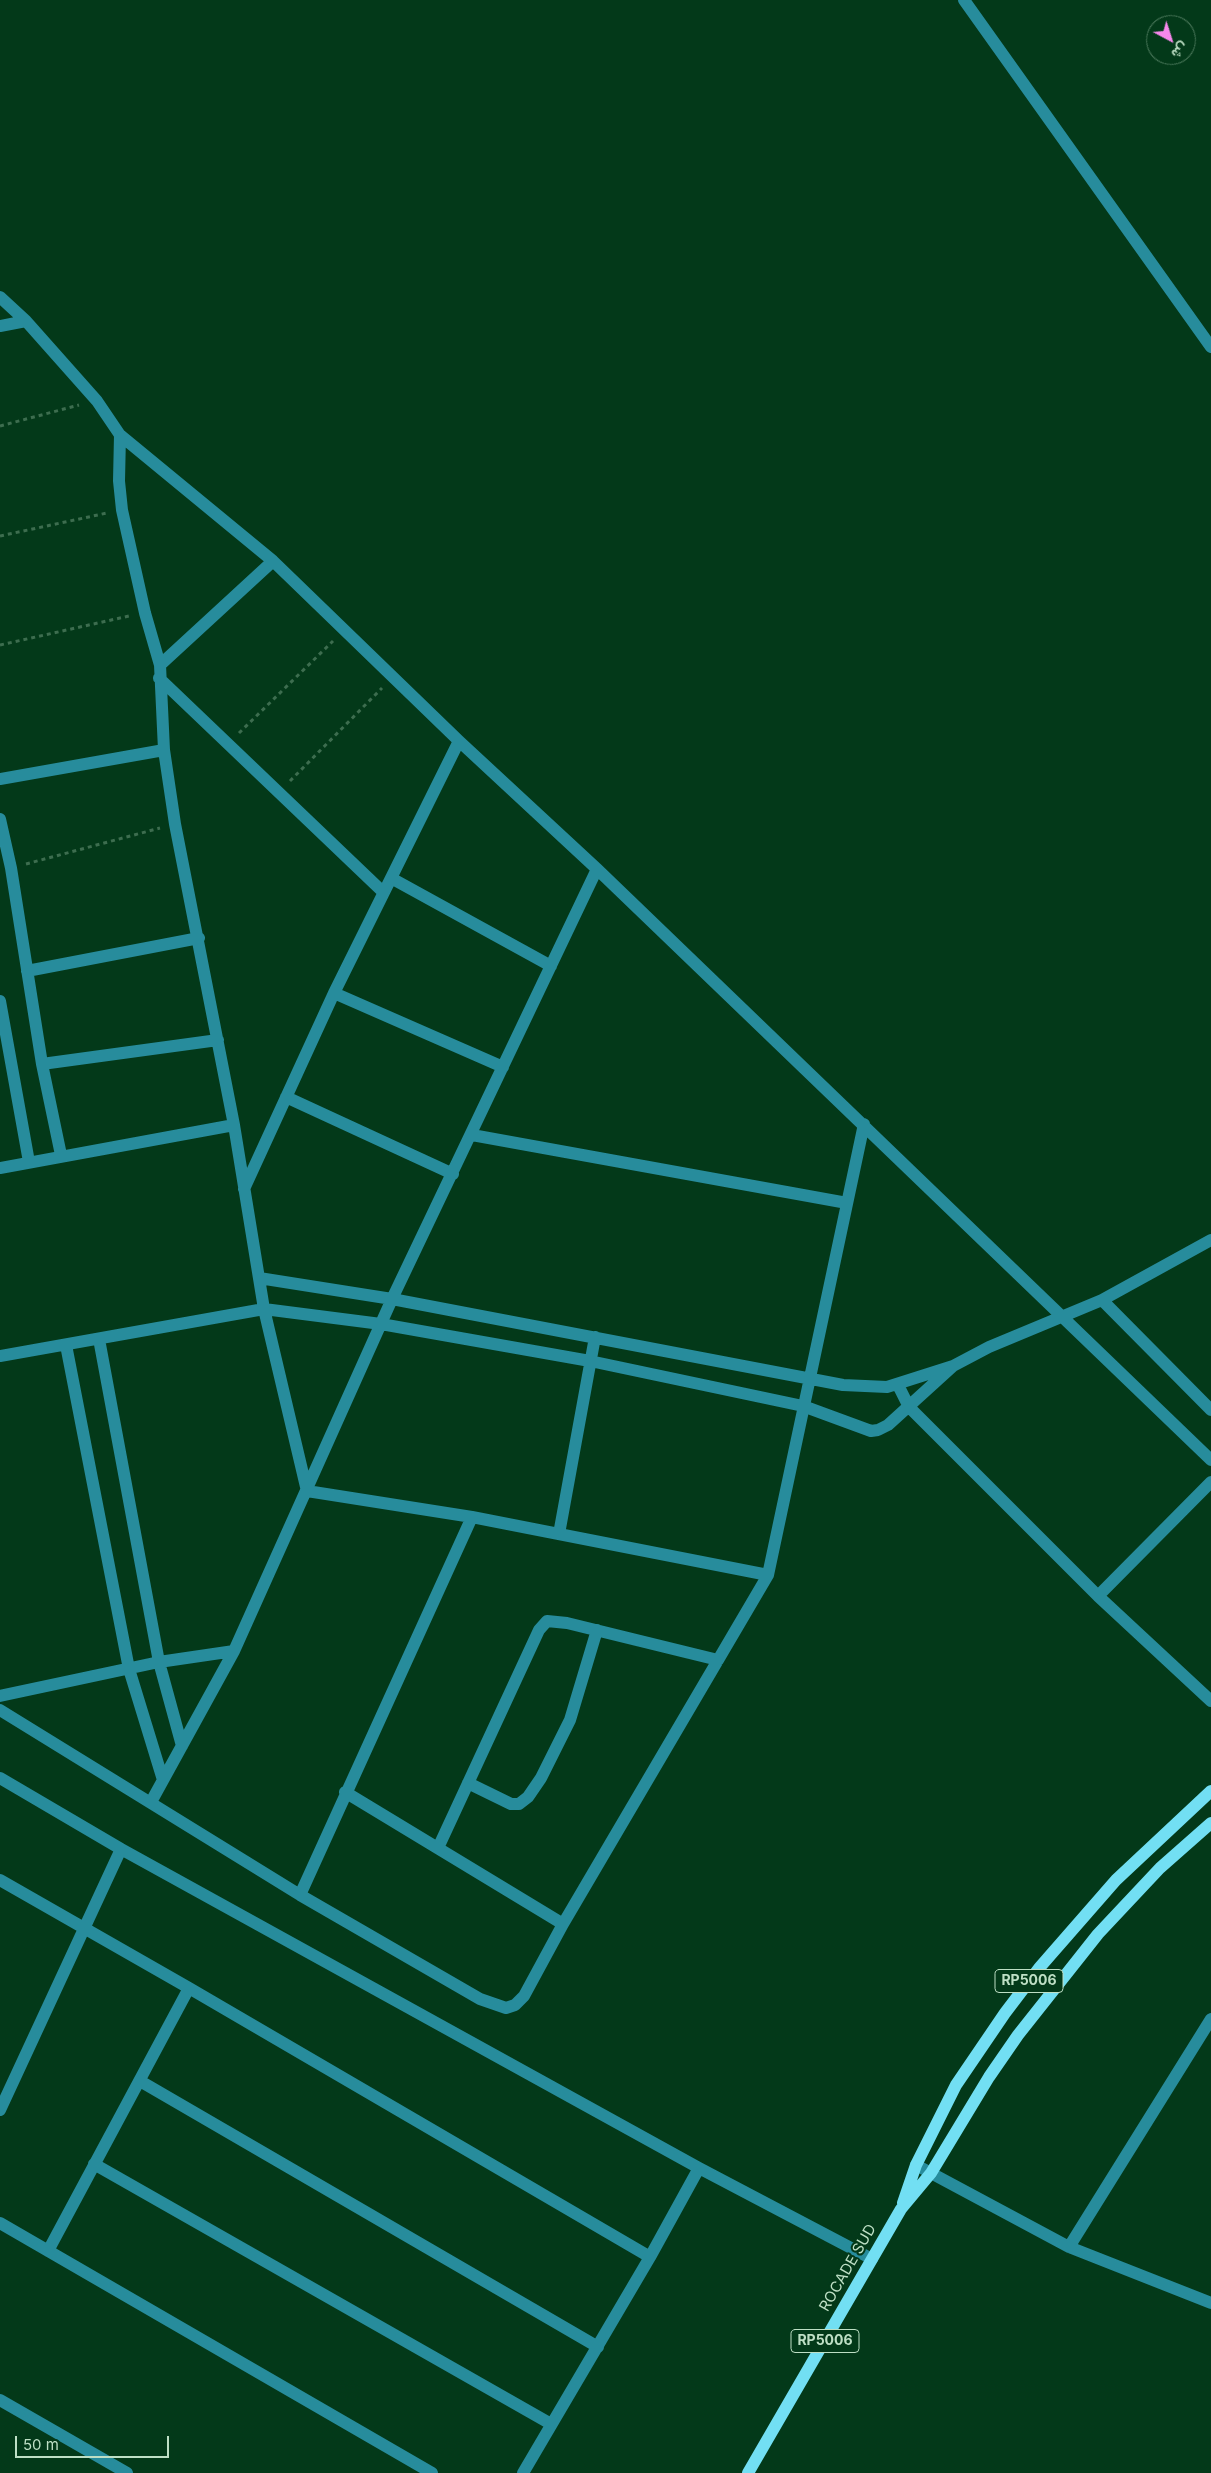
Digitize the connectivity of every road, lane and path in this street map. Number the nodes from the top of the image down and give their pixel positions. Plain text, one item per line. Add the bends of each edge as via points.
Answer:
1 (964, 0) edge
2 (0, 297) edge
3 (26, 321) junction
4 (0, 326) edge
5 (1211, 347) edge
6 (97, 401) junction
7 (0, 426) edge
8 (120, 435) junction
9 (122, 510) junction
10 (0, 536) edge
11 (273, 561) junction
12 (144, 613) junction
13 (344, 630) junction
14 (0, 645) edge
15 (160, 665) junction
16 (393, 677) junction
17 (158, 678) junction
18 (459, 741) junction
19 (228, 745) junction
20 (164, 750) junction
21 (0, 779) edge
22 (278, 794) junction
23 (0, 819) edge
24 (175, 824) junction
25 (11, 868) junction
26 (597, 869) junction
27 (391, 878) junction
28 (383, 892) junction
29 (199, 938) junction
30 (552, 966) junction
31 (27, 971) junction
32 (334, 993) junction
33 (0, 1001) edge
34 (218, 1040) junction
35 (42, 1064) junction
36 (503, 1067) junction
37 (286, 1097) junction
38 (864, 1124) junction
39 (234, 1125) junction
40 (472, 1135) junction
41 (61, 1155) junction
42 (29, 1162) junction
43 (0, 1168) edge
44 (453, 1174) junction
45 (244, 1189) junction
46 (847, 1203) junction
47 (1211, 1240) edge
48 (259, 1278) junction
49 (392, 1299) junction
50 (1102, 1300) junction
51 (264, 1309) junction
52 (1063, 1315) junction
53 (381, 1324) junction
54 (594, 1337) junction
55 (99, 1339) junction
56 (66, 1344) junction
57 (0, 1356) edge
58 (590, 1361) junction
59 (953, 1366) junction
60 (810, 1377) junction
61 (898, 1385) junction
62 (803, 1406) junction
63 (909, 1407) junction
64 (1211, 1410) edge
65 (1211, 1460) edge
66 (1211, 1482) edge
67 (307, 1491) junction
68 (472, 1517) junction
69 (559, 1534) junction
70 (768, 1575) junction
71 (1098, 1596) junction
72 (597, 1630) junction
73 (234, 1651) junction
74 (718, 1660) junction
75 (159, 1662) junction
76 (129, 1668) junction
77 (0, 1696) edge
78 (1211, 1701) edge
79 (0, 1710) edge
80 (182, 1746) junction
81 (0, 1778) edge
82 (163, 1780) junction
83 (468, 1783) junction
84 (1211, 1791) edge
85 (345, 1792) junction
86 (150, 1802) junction
87 (1211, 1824) edge
88 (438, 1848) junction
89 (121, 1849) junction
90 (0, 1880) edge
91 (300, 1895) junction
92 (563, 1924) junction
93 (84, 1927) junction
94 (189, 1988) junction
95 (1211, 2019) edge
96 (140, 2081) junction
97 (0, 2110) edge
98 (94, 2164) junction
99 (916, 2165) junction
100 (700, 2168) junction
101 (931, 2173) junction
102 (901, 2209) junction
103 (0, 2224) edge
104 (1069, 2247) junction
105 (48, 2251) junction
106 (650, 2257) junction
107 (872, 2259) junction
108 (1211, 2303) edge
109 (598, 2347) junction
110 (0, 2400) edge
111 (551, 2424) junction
112 (126, 2473) edge
113 (432, 2473) edge
114 (522, 2473) edge
115 (748, 2473) edge

1 - 5 street
2 - 3 street
3 - 4 street
3 - 6 street
6 - 7 path
6 - 8 street
8 - 9 street
8 - 11 street
9 - 10 path
9 - 12 street
11 - 13 street
11 - 15 street
12 - 14 path
12 - 15 street
13 - 16 street
13 - 19 path
15 - 17 street
16 - 18 street
16 - 22 path
17 - 19 street
17 - 20 street
18 - 26 street
18 - 27 street
19 - 22 street
20 - 21 street
20 - 24 street
22 - 28 street
23 - 25 street
24 - 25 path
24 - 29 street
25 - 31 street
26 - 30 street
26 - 38 street
27 - 28 street
27 - 30 street
28 - 32 street
29 - 31 street
29 - 34 street
30 - 36 street
31 - 35 street
32 - 36 street
32 - 37 street
33 - 42 street
34 - 35 street
34 - 39 street
35 - 41 street
36 - 40 street
37 - 44 street
37 - 45 street
38 - 46 street
38 - 52 street
39 - 41 street
39 - 45 street
40 - 44 street
40 - 46 street
41 - 42 street
42 - 43 street
44 - 49 street
45 - 48 street
46 - 60 street
47 - 50 street
48 - 49 street
48 - 51 street
49 - 53 street
49 - 54 street
50 - 52 street
50 - 64 street
51 - 53 street
51 - 55 street
51 - 67 street
52 - 59 street
52 - 65 street
53 - 58 street
53 - 67 street
54 - 58 street
54 - 60 street
55 - 56 street
55 - 75 street
56 - 57 street
56 - 76 street
58 - 62 street
58 - 69 street
59 - 61 street
59 - 63 street
60 - 61 street via 843,1385
60 - 62 street
61 - 63 street
62 - 63 street via 871,1431 883,1428
62 - 70 street
63 - 71 street
66 - 71 street
67 - 68 street
67 - 73 street
68 - 69 street
68 - 85 street
69 - 70 street
70 - 74 street
71 - 78 street
72 - 74 street
72 - 83 street via 556,1620 543,1625
72 - 83 street via 570,1720 528,1797 519,1804 511,1804
73 - 75 street
73 - 80 street
74 - 92 street
75 - 76 street
75 - 80 street
76 - 77 street
76 - 82 street
79 - 86 street
80 - 82 street
81 - 89 street
82 - 86 street
83 - 88 street
84 - 99 main road, RP5006 via 1116,1880 1040,1967 960,2078
85 - 88 street
85 - 91 street
86 - 91 street
87 - 101 main road, RP5006 via 1160,1868 1098,1934 1044,2001 989,2077
88 - 92 street
89 - 93 street
89 - 100 street
90 - 93 street
91 - 92 street via 480,1999 506,2008 515,2006 524,1996
93 - 94 street
93 - 97 street
94 - 96 street
94 - 106 street
95 - 104 street
96 - 98 street
96 - 109 street
98 - 105 street
98 - 111 street
99 - 101 street
99 - 102 main road, RP5006
100 - 106 street
100 - 107 street
101 - 102 main road, RP5006
101 - 104 street
102 - 107 main road, ROCADE SUD / RP5006
103 - 105 street
104 - 108 street
105 - 113 street
106 - 109 street
107 - 115 main road, ROCADE SUD / RP5006
109 - 111 street
110 - 112 street
111 - 114 street

